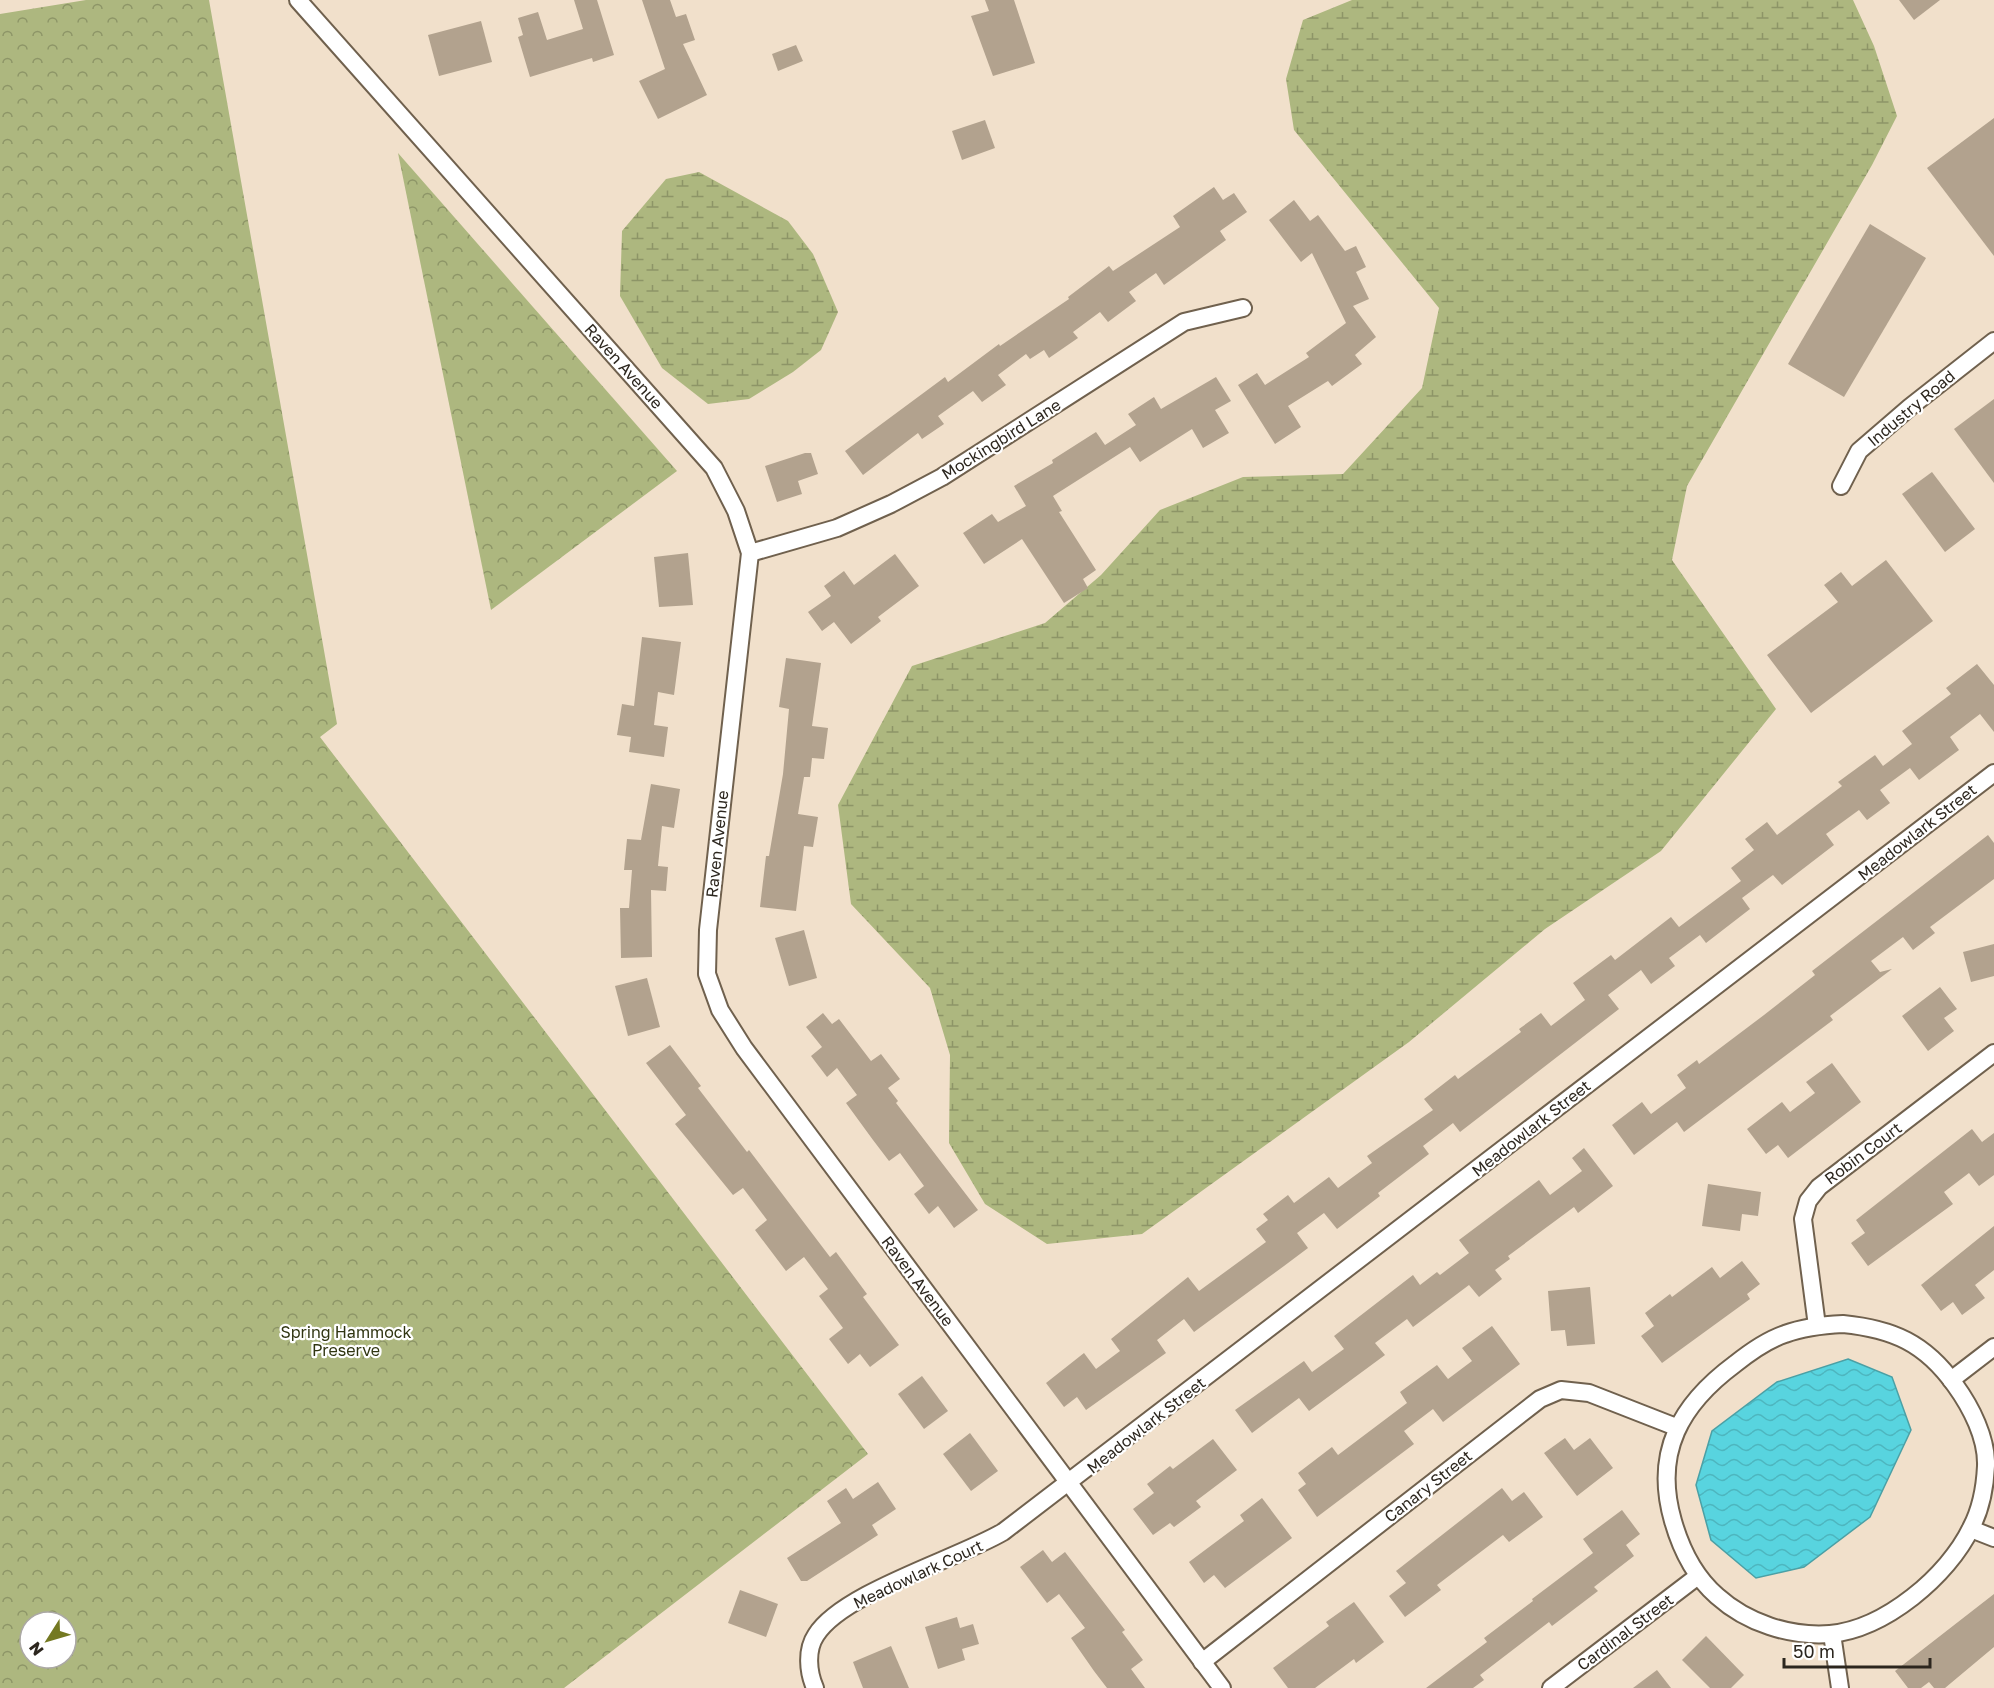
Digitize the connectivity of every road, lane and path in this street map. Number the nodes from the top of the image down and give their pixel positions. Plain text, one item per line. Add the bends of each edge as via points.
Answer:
1 (298, 0) edge
2 (1243, 308) dead end
3 (1994, 342) edge
4 (1841, 486) dead end
5 (750, 553) junction
6 (1994, 773) edge
7 (1994, 1053) edge
8 (1817, 1326) junction
9 (1994, 1347) edge
10 (1951, 1380) junction
11 (1676, 1427) junction
12 (1068, 1484) junction
13 (1971, 1529) junction
14 (1994, 1538) edge
15 (1698, 1576) junction
16 (1832, 1634) junction
17 (1202, 1662) junction
18 (815, 1688) edge
19 (1222, 1688) edge
20 (1551, 1688) edge
21 (1840, 1688) edge

1 - 5 street, Raven Avenue via 714,468 736,511
2 - 5 street, Mockingbird Lane via 1184,322 942,477 891,504 837,528
3 - 4 street, Industry Road via 1910,406 1860,451
5 - 12 street, Raven Avenue via 709,919 707,974 720,1010 744,1048
6 - 12 street, Meadowlark Street
7 - 8 street, Robin Court via 1819,1186 1808,1201 1803,1219
8 - 10 street via 1876,1327 1899,1335 1930,1355
8 - 11 street via 1784,1334 1755,1349 1695,1398
9 - 10 street
10 - 13 street via 1967,1402 1986,1464 1982,1498
11 - 15 street via 1668,1456 1670,1512 1679,1544
11 - 17 street, Canary Street via 1589,1393 1561,1390 1540,1399
12 - 17 street, Raven Avenue
12 - 18 street, Meadowlark Court via 977,1547 870,1593 840,1612 816,1635 809,1657
13 - 14 street
13 - 16 street via 1950,1561 1926,1587 1894,1610
15 - 16 street via 1717,1596 1763,1624 1794,1633
15 - 20 street, Cardinal Street
16 - 21 street
17 - 19 street, Raven Avenue

